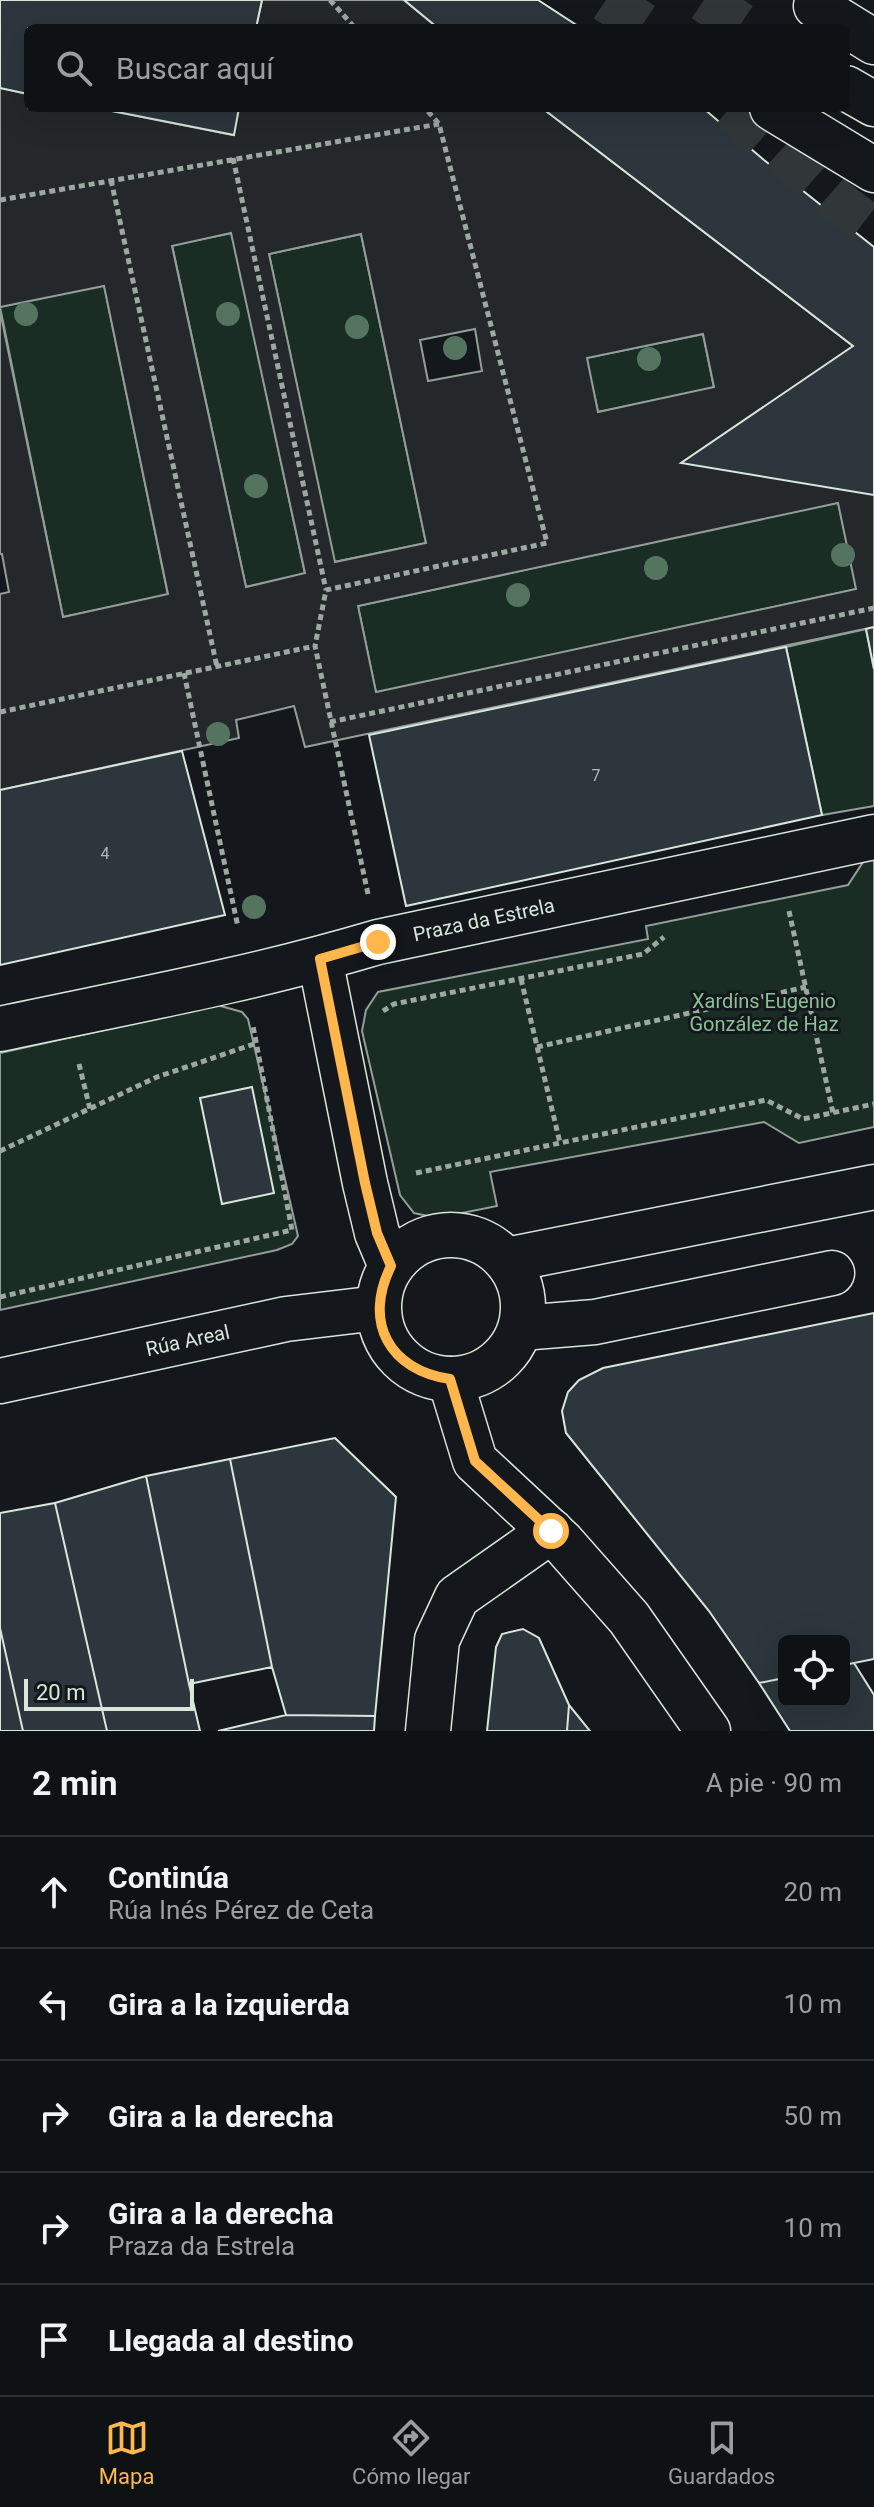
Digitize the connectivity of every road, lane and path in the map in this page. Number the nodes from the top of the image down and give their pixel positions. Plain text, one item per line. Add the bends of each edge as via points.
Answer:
1 (330, 0) edge
2 (816, 6) dead end
3 (351, 24) edge
4 (845, 24) edge
5 (850, 27) edge
6 (874, 42) edge
7 (850, 90) edge
8 (874, 104) edge
9 (428, 112) edge
10 (779, 112) edge
11 (439, 124) junction
12 (233, 158) junction
13 (874, 170) edge
14 (111, 180) junction
15 (0, 200) edge
16 (326, 590) junction
17 (874, 608) edge
18 (315, 646) junction
19 (217, 667) junction
20 (184, 673) junction
21 (0, 712) edge
22 (330, 722) junction
23 (874, 837) edge
24 (371, 907) dead end
25 (803, 908) dead end
26 (789, 911) junction
27 (775, 914) dead end
28 (678, 934) dead end
29 (239, 936) dead end
30 (320, 959) junction
31 (521, 979) junction
32 (806, 987) junction
33 (380, 1014) dead end
34 (251, 1017) dead end
35 (0, 1029) edge
36 (257, 1043) junction
37 (537, 1047) junction
38 (78, 1056) dead end
39 (874, 1104) edge
40 (90, 1109) junction
41 (833, 1113) junction
42 (560, 1143) junction
43 (0, 1151) edge
44 (414, 1173) dead end
45 (874, 1187) edge
46 (507, 1260) junction
47 (391, 1266) junction
48 (832, 1273) dead end
49 (0, 1297) edge
50 (378, 1308) junction
51 (521, 1328) junction
52 (450, 1379) junction
53 (0, 1381) edge
54 (551, 1531) junction
55 (428, 1731) edge
56 (708, 1731) edge

1 - 3 path
2 - 4 street
5 - 6 street
7 - 8 street
9 - 11 path
10 - 13 street
11 - 12 path
11 - 16 path via 547,543
12 - 14 path
12 - 16 path
14 - 15 path
14 - 19 path
16 - 18 path
17 - 22 path
18 - 19 path
18 - 22 path
19 - 20 path
20 - 21 path
20 - 29 path
22 - 24 path
23 - 30 street, Praza da Estrela via 378,942
25 - 26 path
26 - 27 path
26 - 32 path
28 - 31 path via 664,937 643,954
30 - 35 street, Praza da Estrela
30 - 47 street via 365,1183
31 - 33 path via 394,1004
31 - 37 path
32 - 37 path
32 - 41 path
34 - 36 path
36 - 40 path via 157,1077
36 - 49 path via 292,1230
37 - 42 path
38 - 40 path
39 - 41 path
40 - 43 path
41 - 42 path via 803,1119 766,1100
42 - 44 path
45 - 46 street
46 - 47 street via 480,1241 448,1234 426,1239
46 - 51 street via 524,1303
47 - 50 street
48 - 51 street via 595,1322
50 - 52 street via 392,1350 428,1376
50 - 53 street, Rúa Areal via 286,1319
51 - 52 street via 511,1349 494,1366
52 - 54 street via 475,1461
54 - 55 street via 457,1597 437,1640
54 - 56 street via 629,1618

